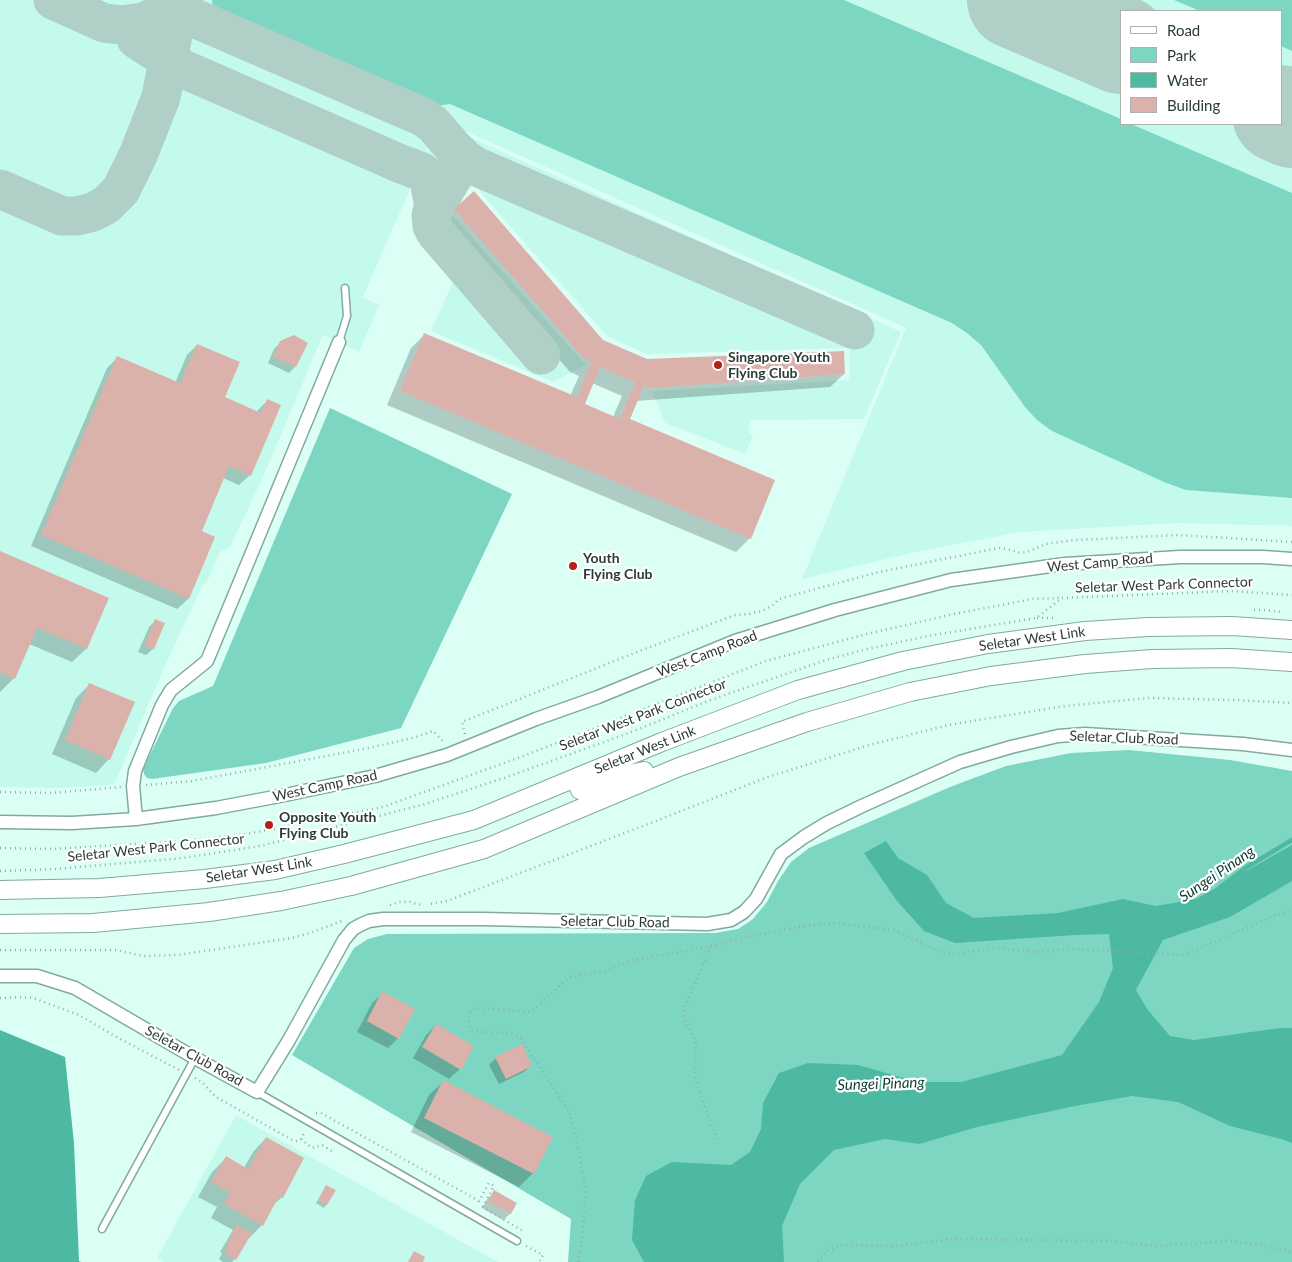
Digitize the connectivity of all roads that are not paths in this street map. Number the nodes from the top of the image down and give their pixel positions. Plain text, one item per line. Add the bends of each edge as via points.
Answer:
1 (345, 288) dead end
2 (339, 342) joint
3 (1292, 558) edge
4 (1292, 630) edge
5 (1292, 662) edge
6 (1292, 750) edge
7 (679, 767) junction
8 (575, 778) junction
9 (136, 819) junction
10 (0, 822) edge
11 (0, 890) edge
12 (0, 924) edge
13 (0, 976) edge
14 (195, 1058) junction
15 (257, 1092) junction
16 (102, 1229) dead end
17 (517, 1241) road end

1 - 2 lane via 347,316
2 - 9 street via 207,661 171,690 162,705 135,771
3 - 9 street, West Camp Road via 1180,557 1084,562 951,580 834,610 735,641 598,697 400,770 303,792
4 - 8 main road, Seletar West Link via 1232,626 1085,631 988,644 903,661 798,690
5 - 7 main road, Seletar West Link via 1230,658 1152,659 991,676 910,692 850,709
6 - 15 street, Seletar Club Road via 1085,734 1058,736 960,762 862,806 804,837 781,854 756,899 731,920 707,924 383,919 360,925 344,940
7 - 8 main road via 630,774 586,791 580,790
7 - 12 main road, Seletar West Link via 484,849 351,886 209,912 94,922
8 - 11 main road, Seletar West Link via 474,820 275,870 99,888
9 - 10 street, West Camp Road
13 - 14 street, Seletar Club Road via 37,976 75,988
14 - 15 street, Seletar Club Road
14 - 16 lane
15 - 17 lane

